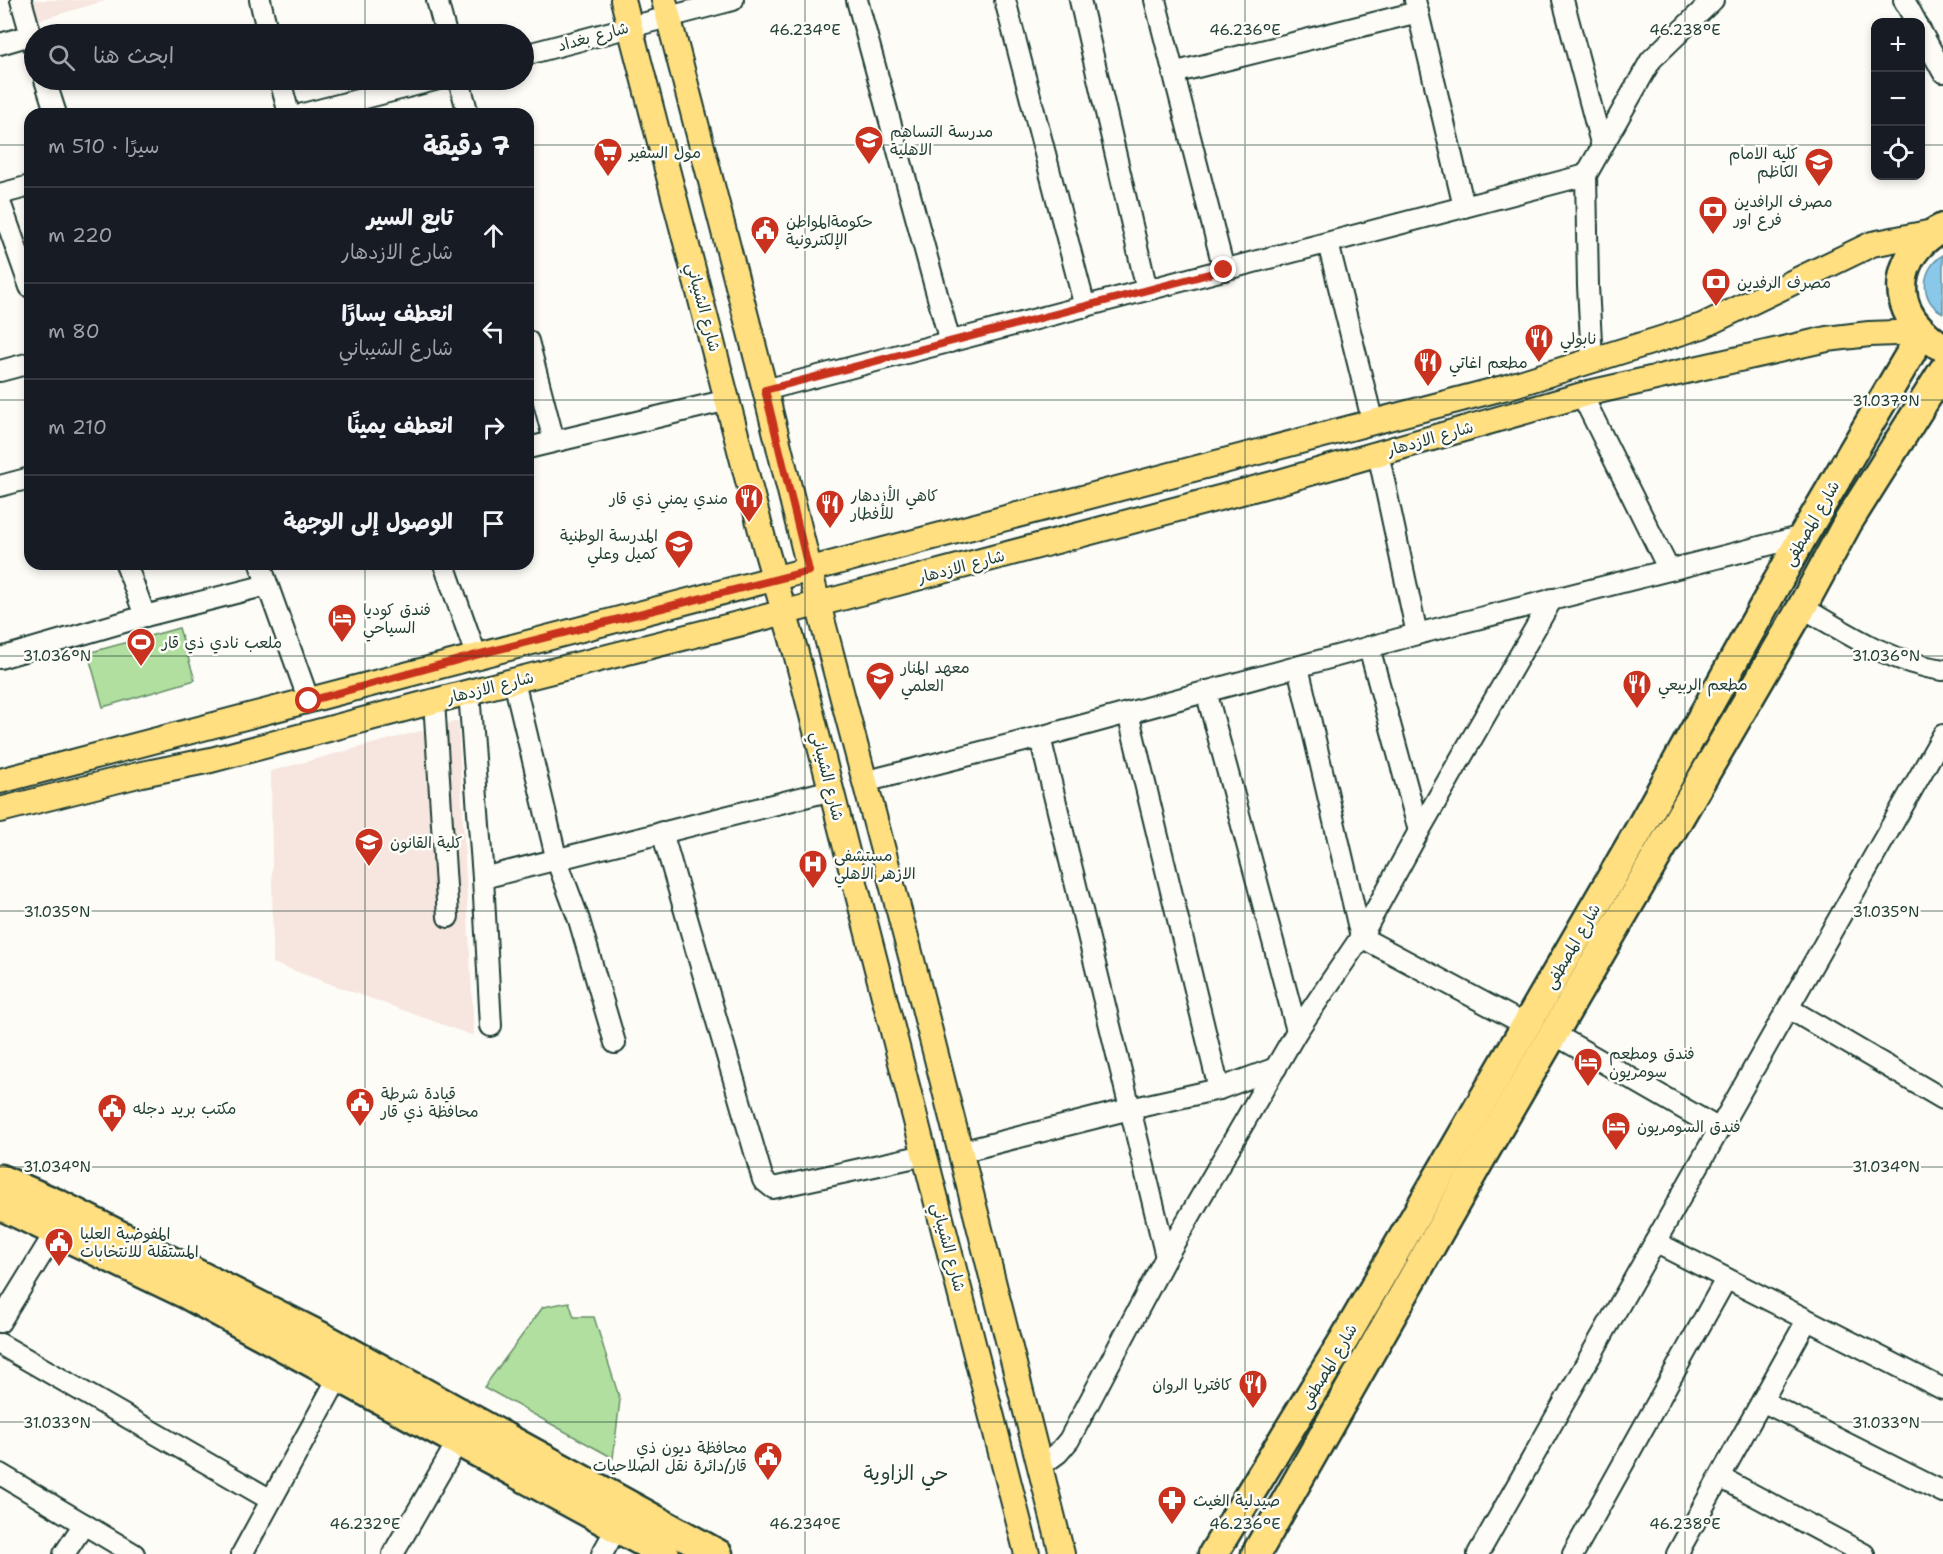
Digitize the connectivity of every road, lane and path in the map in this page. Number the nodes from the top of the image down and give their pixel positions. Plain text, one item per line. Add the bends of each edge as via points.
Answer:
1 (21, 0) edge
2 (260, 0) edge
3 (437, 0) edge
4 (623, 0) edge
5 (733, 0) edge
6 (857, 0) edge
7 (1005, 0) edge
8 (1080, 0) edge
9 (1155, 0) edge
10 (1563, 0) edge
11 (1712, 0) edge
12 (1904, 0) edge
13 (1416, 6) edge
14 (666, 8) edge
15 (1914, 18) edge
16 (28, 24) edge
17 (266, 24) edge
18 (443, 24) edge
19 (630, 26) junction
20 (1925, 39) edge
21 (24, 42) edge
22 (0, 44) edge
23 (534, 52) edge
24 (1943, 72) edge
25 (1173, 73) junction
26 (48, 90) edge
27 (283, 90) edge
28 (396, 90) edge
29 (462, 90) edge
30 (54, 108) edge
31 (287, 108) edge
32 (326, 108) edge
33 (466, 108) edge
34 (1602, 147) junction
35 (1586, 175) junction
36 (24, 188) edge
37 (0, 194) edge
38 (0, 202) edge
39 (1464, 207) junction
40 (1938, 230) edge
41 (1328, 243) junction
42 (24, 270) edge
43 (1224, 270) junction
44 (1147, 291) junction
45 (1085, 307) junction
46 (1933, 340) edge
47 (950, 342) junction
48 (1592, 360) junction
49 (534, 364) edge
50 (24, 365) edge
51 (0, 371) edge
52 (1943, 371) edge
53 (765, 390) junction
54 (1582, 395) junction
55 (728, 400) junction
56 (1373, 423) junction
57 (554, 441) junction
58 (534, 446) edge
59 (1263, 452) junction
60 (1378, 453) junction
61 (24, 480) edge
62 (1272, 484) junction
63 (0, 486) edge
64 (1803, 536) junction
65 (128, 570) edge
66 (262, 570) edge
67 (446, 570) edge
68 (1669, 570) junction
69 (809, 571) junction
70 (774, 579) junction
71 (267, 585) junction
72 (1552, 599) junction
73 (818, 604) junction
74 (1802, 607) junction
75 (783, 612) junction
76 (145, 616) junction
77 (1417, 634) junction
78 (1369, 647) junction
79 (476, 655) junction
80 (0, 658) edge
81 (1298, 667) junction
82 (1943, 670) edge
83 (514, 681) junction
84 (1206, 691) junction
85 (469, 692) junction
86 (309, 701) junction
87 (434, 701) junction
88 (1128, 713) junction
89 (1943, 735) edge
90 (1040, 737) junction
91 (135, 745) junction
92 (142, 774) junction
93 (0, 781) edge
94 (864, 782) junction
95 (832, 789) junction
96 (0, 810) edge
97 (1419, 831) junction
98 (662, 832) junction
99 (557, 861) junction
100 (483, 878) junction
101 (448, 917) dead end
102 (1361, 937) junction
103 (1788, 1008) junction
104 (1526, 1025) junction
105 (490, 1026) dead end
106 (1297, 1031) junction
107 (1554, 1034) junction
108 (615, 1043) dead end
109 (1276, 1068) junction
110 (1219, 1089) junction
111 (1940, 1091) edge
112 (1130, 1109) junction
113 (1719, 1129) junction
114 (960, 1152) junction
115 (925, 1155) junction
116 (0, 1179) edge
117 (0, 1205) edge
118 (56, 1231) junction
119 (1655, 1242) junction
120 (1166, 1257) junction
121 (1726, 1279) junction
122 (995, 1290) junction
123 (963, 1299) junction
124 (1807, 1320) junction
125 (0, 1322) edge
126 (0, 1344) edge
127 (339, 1364) junction
128 (1943, 1389) edge
129 (1762, 1401) junction
130 (458, 1441) junction
131 (1039, 1467) junction
132 (1720, 1477) junction
133 (3, 1483) edge
134 (1943, 1492) edge
135 (271, 1500) junction
136 (84, 1524) junction
137 (617, 1527) junction
138 (1682, 1552) edge
139 (64, 1554) edge
140 (134, 1554) edge
141 (242, 1554) edge
142 (393, 1554) edge
143 (602, 1554) edge
144 (665, 1554) edge
145 (718, 1554) edge
146 (1027, 1554) edge
147 (1062, 1554) edge
148 (1213, 1554) edge
149 (1256, 1554) edge
150 (1478, 1554) edge
151 (1573, 1554) edge
152 (1864, 1554) edge

1 - 16 street
2 - 17 street
3 - 18 street
4 - 19 main road, شارع الشيباني
5 - 14 street, شارع بغداد
6 - 47 street
7 - 45 street
8 - 44 street
9 - 25 street
10 - 34 street
11 - 34 street via 1651,60
12 - 15 street
13 - 25 street
13 - 39 street
14 - 19 street, شارع بغداد
14 - 53 main road, شارع الشيباني
19 - 23 street, شارع بغداد
19 - 55 main road, شارع الشيباني
20 - 24 street
21 - 22 street
25 - 43 street
26 - 30 street
27 - 31 street
28 - 32 street
29 - 33 street
34 - 35 street
35 - 39 street
35 - 48 street
36 - 37 street
38 - 42 street
39 - 41 street
40 - 46 highway via 1918,245 1907,262 1902,281 1903,301 1910,319
40 - 48 main road, شارع الازدهار via 1872,244 1702,326
41 - 43 street
41 - 56 street
43 - 44 street
44 - 45 street
45 - 47 street
46 - 54 main road, شارع الازدهار via 1869,334 1827,339
46 - 64 highway, شارع المصطفى
47 - 53 street
48 - 56 main road, شارع الازدهار
49 - 57 street
50 - 51 street
52 - 74 highway, شارع المصطفى via 1848,522
53 - 69 main road, شارع الشيباني
54 - 60 main road, شارع الازدهار
54 - 68 street
55 - 57 street
55 - 70 main road, شارع الشيباني
56 - 59 main road, شارع الازدهار
57 - 58 street
59 - 62 main road
59 - 69 main road, شارع الازدهار
60 - 62 main road, شارع الازدهار
60 - 77 street
61 - 63 street
62 - 73 main road, شارع الازدهار
64 - 68 street
64 - 104 highway, شارع المصطفى
65 - 76 street
66 - 71 street
67 - 79 street
68 - 72 street
69 - 70 main road, شارع الازدهار
69 - 73 main road, شارع الشيباني
70 - 75 main road, شارع الشيباني
70 - 79 main road, شارع الازدهار
71 - 76 street
71 - 86 street
72 - 77 street
72 - 97 street
73 - 75 main road, شارع الازدهار
73 - 94 main road, شارع الشيباني
74 - 82 street via 1871,647 1922,667
74 - 107 highway, شارع المصطفى
75 - 83 main road, شارع الازدهار
75 - 95 main road, شارع الشيباني
76 - 80 street
77 - 78 street
78 - 81 street
78 - 97 street
79 - 86 main road, شارع الازدهار
81 - 84 street
81 - 102 street
83 - 85 main road, شارع الازدهار
83 - 99 street
84 - 88 street
84 - 106 street
85 - 87 main road, شارع الازدهار
85 - 100 street
86 - 91 main road, شارع الازدهار
87 - 92 main road, شارع الازدهار via 211,760
87 - 101 street
88 - 90 street
88 - 110 street
89 - 103 street
90 - 94 street
90 - 112 street
91 - 92 main road
91 - 93 main road, شارع الازدهار
92 - 96 main road, شارع الازدهار
94 - 114 main road, شارع الشيباني
95 - 98 street
95 - 115 main road, شارع الشيباني
97 - 102 street
98 - 99 street
98 - 115 street via 762,1180 773,1188
99 - 100 street
99 - 108 street via 579,920
100 - 105 street
102 - 104 street
102 - 106 street
103 - 111 street
103 - 113 street
104 - 148 highway, شارع المصطفى via 1345,1338
106 - 109 street
107 - 113 street
107 - 149 highway, شارع المصطفى
109 - 110 street
109 - 120 street
110 - 112 street
112 - 114 street
112 - 120 street
113 - 119 street
114 - 122 main road, شارع الشيباني
115 - 123 main road, شارع الشيباني
116 - 127 highway via 58,1204
117 - 118 highway
118 - 125 street
118 - 127 highway
119 - 121 street
119 - 150 street
120 - 131 street via 1069,1440
121 - 124 street
121 - 151 street
122 - 123 main road
122 - 131 main road, شارع الشيباني
123 - 146 main road, شارع الشيباني
124 - 128 street
124 - 129 street
126 - 135 street
127 - 130 highway
127 - 135 street
127 - 145 highway
129 - 132 street
129 - 134 street
130 - 137 highway
130 - 142 street
131 - 147 main road, شارع الشيباني
132 - 138 street
132 - 152 street
133 - 136 street
135 - 141 street
136 - 139 street
136 - 140 street
137 - 143 street
137 - 144 highway

